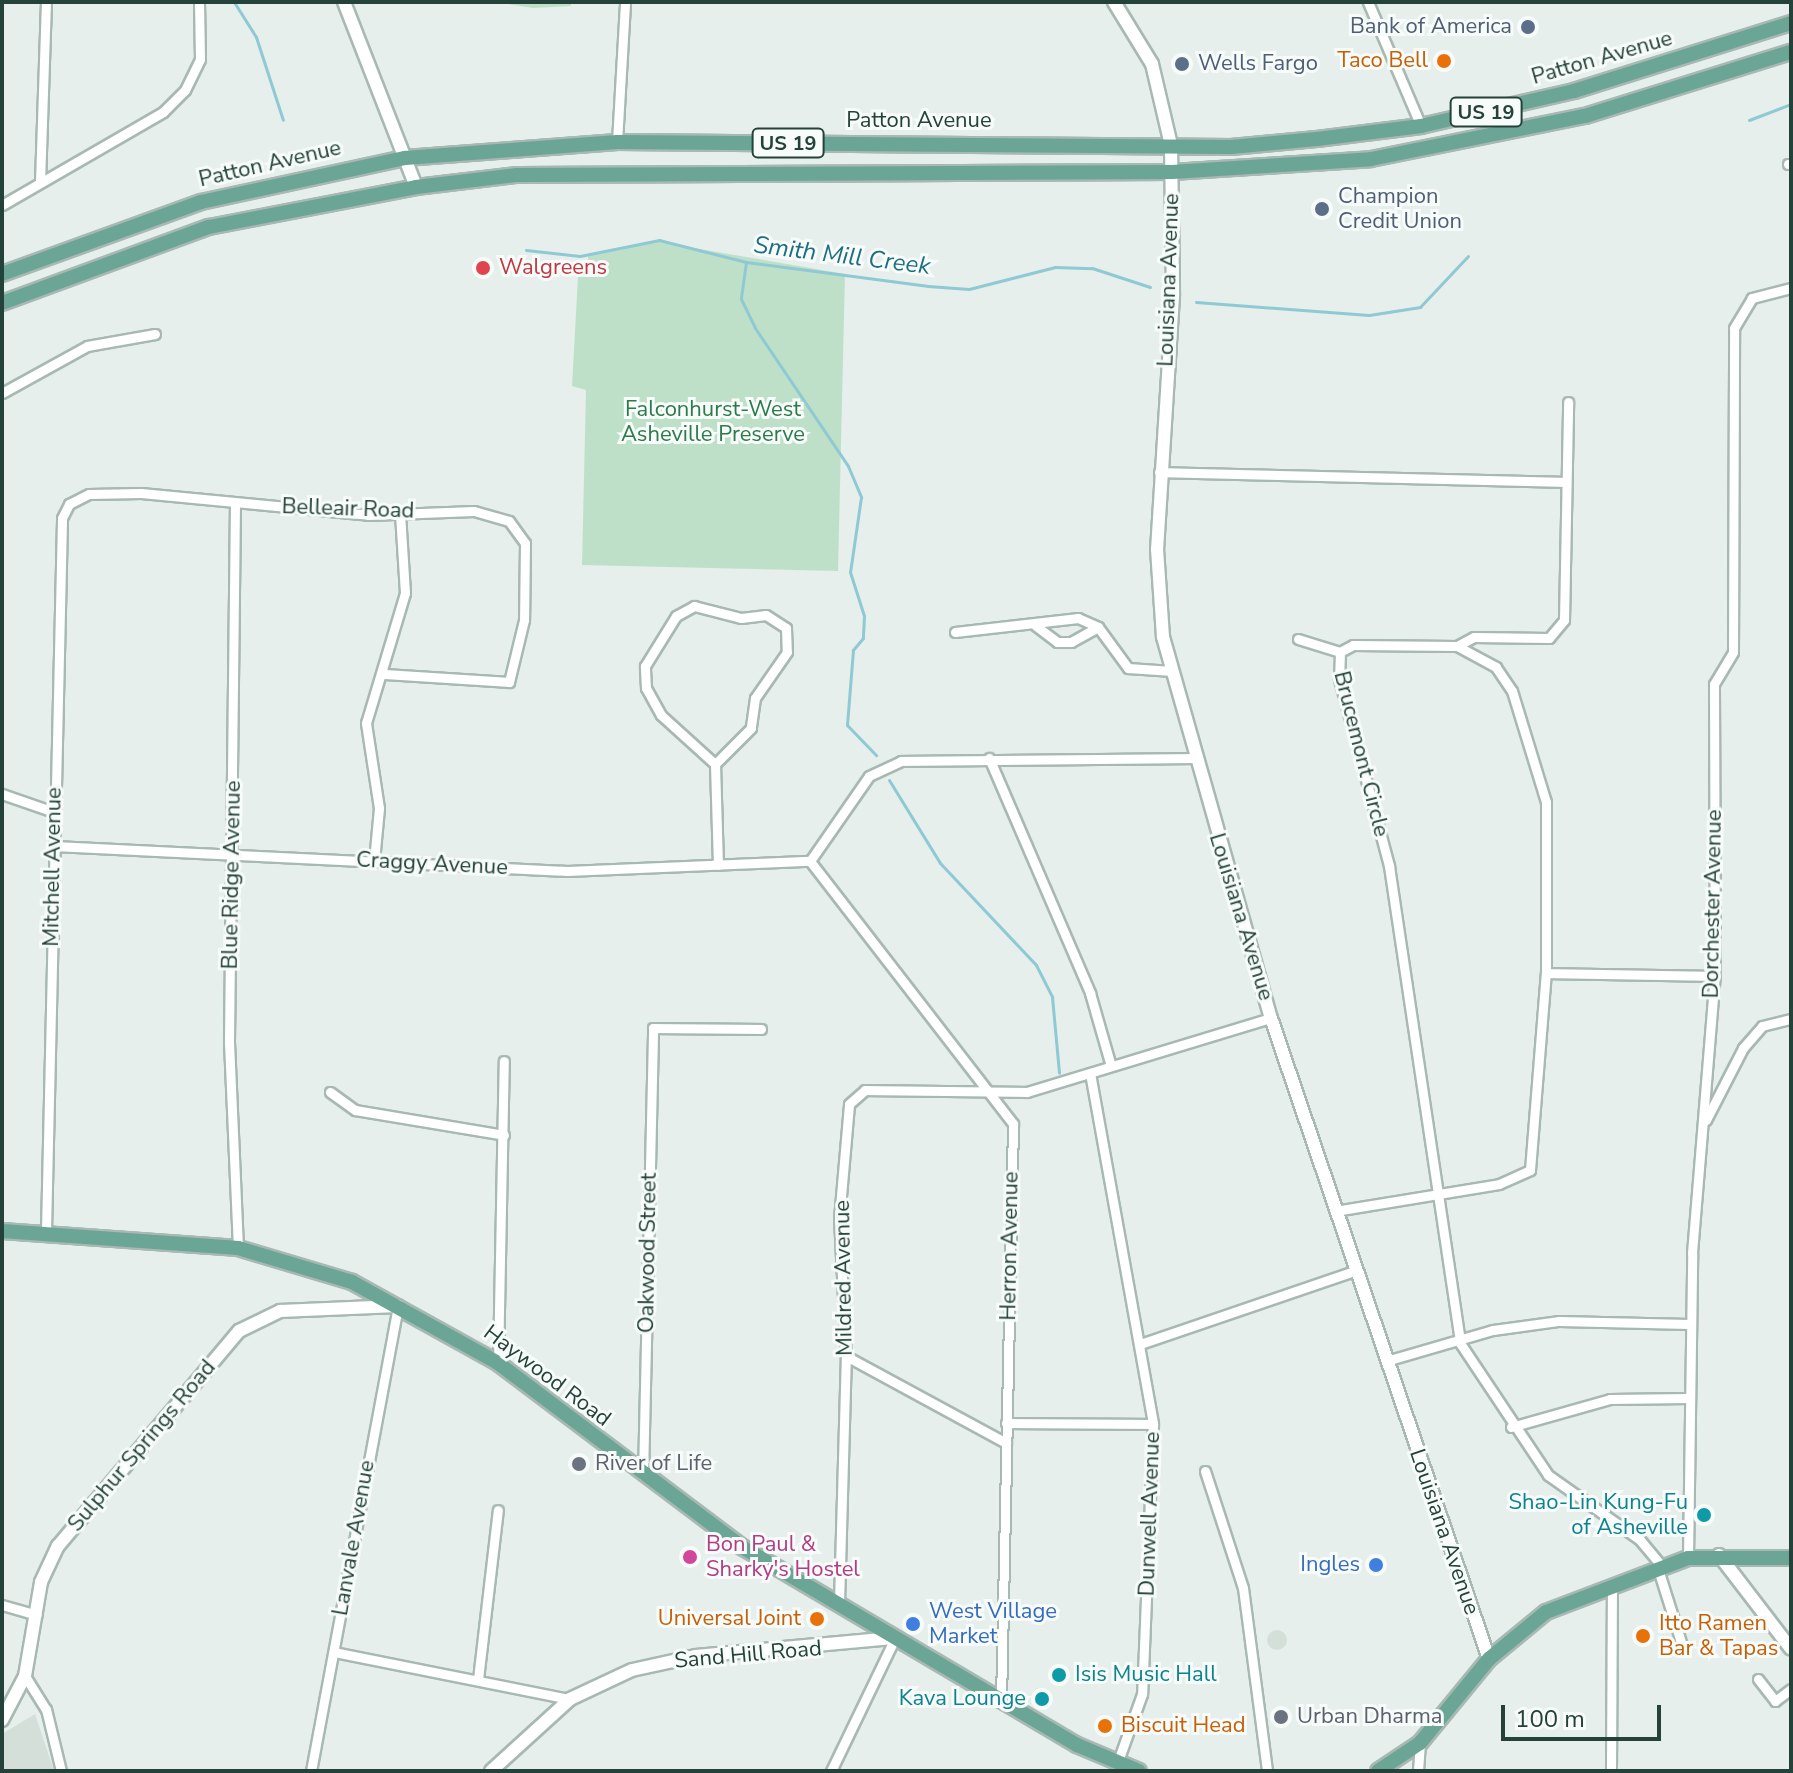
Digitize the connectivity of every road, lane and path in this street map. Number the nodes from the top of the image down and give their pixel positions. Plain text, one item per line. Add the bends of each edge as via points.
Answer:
1 (46, 2) edge
2 (199, 2) edge
3 (344, 2) edge
4 (625, 2) edge
5 (1114, 2) edge
6 (1368, 2) edge
7 (1791, 23) edge
8 (1791, 52) edge
9 (1421, 126) junction
10 (617, 142) junction
11 (1171, 145) junction
12 (405, 158) junction
13 (1172, 172) junction
14 (40, 182) junction
15 (416, 187) junction
16 (2, 205) edge
17 (2, 274) edge
18 (1791, 288) edge
19 (2, 303) edge
20 (155, 334) dead end
21 (2, 393) edge
22 (1568, 402) dead end
23 (1159, 472) junction
24 (1564, 482) junction
25 (235, 503) junction
26 (69, 504) joint
27 (400, 514) junction
28 (1036, 626) junction
29 (1098, 627) junction
30 (955, 632) dead end
31 (1298, 639) dead end
32 (1457, 646) junction
33 (1340, 652) junction
34 (1172, 671) junction
35 (385, 674) junction
36 (989, 758) junction
37 (1194, 758) junction
38 (715, 764) junction
39 (2, 794) edge
40 (54, 812) junction
41 (54, 846) junction
42 (233, 854) junction
43 (374, 861) junction
44 (810, 861) junction
45 (718, 865) junction
46 (1546, 973) junction
47 (1715, 976) junction
48 (1271, 1018) junction
49 (1791, 1019) edge
50 (761, 1029) dead end
51 (504, 1061) dead end
52 (1111, 1066) junction
53 (1090, 1073) junction
54 (330, 1092) dead end
55 (994, 1095) junction
56 (1703, 1127) junction
57 (504, 1135) junction
58 (1438, 1194) junction
59 (1335, 1211) junction
60 (2, 1231) edge
61 (46, 1231) junction
62 (238, 1248) junction
63 (1355, 1271) junction
64 (398, 1306) junction
65 (1689, 1324) junction
66 (1143, 1343) junction
67 (1460, 1343) junction
68 (846, 1356) junction
69 (1386, 1361) junction
70 (498, 1363) junction
71 (1689, 1398) junction
72 (1006, 1423) junction
73 (1153, 1424) junction
74 (1511, 1427) junction
75 (1006, 1443) junction
76 (1205, 1471) dead end
77 (643, 1478) junction
78 (498, 1510) dead end
79 (1719, 1555) junction
80 (1688, 1558) junction
81 (1791, 1558) edge
82 (1659, 1566) junction
83 (1612, 1582) junction
84 (839, 1603) junction
85 (2, 1605) edge
86 (37, 1615) junction
87 (895, 1638) junction
88 (1681, 1642) dead end
89 (1791, 1649) edge
90 (334, 1652) junction
91 (1489, 1659) junction
92 (25, 1676) junction
93 (478, 1679) junction
94 (1758, 1679) dead end
95 (1791, 1689) edge
96 (570, 1699) junction
97 (1001, 1700) junction
98 (2, 1720) edge
99 (1420, 1743) junction
100 (1116, 1768) edge
101 (61, 1771) edge
102 (311, 1771) edge
103 (491, 1771) edge
104 (831, 1771) edge
105 (1139, 1771) edge
106 (1267, 1771) edge
107 (1378, 1771) edge
108 (1418, 1771) edge
109 (1611, 1771) edge

1 - 14 street
2 - 14 street via 200,59 185,90 163,112
3 - 12 street
4 - 10 street
5 - 11 street, Louisiana Avenue via 1152,64
6 - 9 street
7 - 9 main road, Patton Avenue / US 19 via 1574,91
8 - 13 main road, Patton Avenue / US 19 via 1585,116 1439,149
9 - 11 main road, Patton Avenue / US 19 via 1231,147
10 - 11 main road, Patton Avenue / US 19
10 - 12 main road, Patton Avenue / US 19
11 - 13 street, Louisiana Avenue
12 - 15 street
12 - 17 main road, Patton Avenue / US 19 via 201,202
13 - 15 main road, Patton Avenue / US 19 via 605,173
13 - 23 street, Louisiana Avenue via 1173,296
14 - 16 street
15 - 19 main road, Patton Avenue / US 19 via 209,227
18 - 47 street, Dorchester Avenue via 1752,298 1734,328 1733,652 1714,684
20 - 21 street via 87,346
22 - 24 street
23 - 24 street
23 - 34 street, Louisiana Avenue via 1158,577
24 - 32 street via 1558,630 1549,638 1474,637
25 - 26 street, Belleair Road via 141,493 89,494
25 - 27 street, Belleair Road
25 - 42 street, Blue Ridge Avenue
26 - 40 street, Mitchell Avenue via 62,518
27 - 35 street via 405,593
27 - 35 street, Belleair Road via 474,511 509,521 525,543 524,620 509,682
28 - 29 street via 1078,618
28 - 29 street via 1057,642 1071,642
28 - 30 street
29 - 34 street via 1128,668
31 - 33 street
32 - 33 street, Brucemont Circle via 1353,645
32 - 46 street, Brucemont Circle via 1496,667 1512,691 1546,802
33 - 58 street, Brucemont Circle via 1339,679 1389,866
34 - 37 street, Louisiana Avenue
35 - 43 street via 366,723 379,808
36 - 37 street
36 - 44 street via 901,761 869,776
36 - 52 street via 1090,993
37 - 48 street, Louisiana Avenue
38 - 38 street via 751,728 755,698 787,652 786,628 766,615 741,618 694,606 676,616 645,666 646,688 661,715
38 - 45 street
39 - 40 street
40 - 41 street, Mitchell Avenue
41 - 42 street, Craggy Avenue
41 - 61 street, Mitchell Avenue
42 - 43 street, Craggy Avenue
42 - 62 street, Blue Ridge Avenue via 229,1042
43 - 45 street, Craggy Avenue via 583,871
44 - 45 street, Craggy Avenue
44 - 55 street, Herron Avenue
46 - 47 street
46 - 58 street, Brucemont Circle via 1530,1170 1499,1184
47 - 56 street, Dorchester Avenue
48 - 52 street, Mildred Avenue
48 - 59 street, Louisiana Avenue
49 - 56 street via 1762,1026 1743,1048
50 - 77 street, Oakwood Street via 653,1028
51 - 57 street
52 - 53 street, Mildred Avenue
53 - 55 street, Mildred Avenue
53 - 66 street, Dunwell Avenue via 1119,1257
54 - 57 street via 355,1110
55 - 68 street, Mildred Avenue via 865,1090 849,1104 839,1219
55 - 72 street, Herron Avenue via 1013,1124
56 - 65 street, Dorchester Avenue
57 - 70 street
58 - 59 street, Brucemont Circle
58 - 67 street, Brucemont Circle
59 - 63 street, Louisiana Avenue
60 - 61 main road, Haywood Road
61 - 62 main road, Haywood Road
62 - 64 main road, Haywood Road via 320,1269
63 - 66 street
63 - 69 street, Louisiana Avenue
64 - 70 main road, Haywood Road
64 - 86 street, Sulphur Springs Road via 280,1311 239,1331 58,1546 41,1582
64 - 90 street, Lanvale Avenue
65 - 67 street via 1559,1321 1493,1330
65 - 71 street, Dorchester Avenue
66 - 73 street, Dunwell Avenue
67 - 69 street
67 - 74 street
68 - 75 street
68 - 84 street, Mildred Avenue
69 - 91 street, Louisiana Avenue
70 - 77 main road, Haywood Road
71 - 74 street via 1610,1399
71 - 80 street, Dorchester Avenue
72 - 73 street
72 - 75 street, Herron Avenue
73 - 100 street, Dunwell Avenue via 1142,1694
74 - 82 street via 1560,1487 1640,1540
75 - 97 street, Herron Avenue
76 - 106 street via 1243,1588
77 - 84 main road, Haywood Road
78 - 93 street
79 - 80 main road
79 - 81 main road
79 - 89 street
80 - 82 main road
82 - 83 main road
82 - 88 street
83 - 91 main road via 1546,1612
83 - 109 street
84 - 87 main road, Haywood Road
85 - 86 street
86 - 92 street, Sulphur Springs Road
87 - 96 street, Sand Hill Road via 696,1656 632,1670
87 - 97 main road, Haywood Road
87 - 104 street
90 - 93 street
90 - 102 street, Lanvale Avenue
91 - 99 main road
92 - 98 street, Sulphur Springs Road
92 - 101 street via 46,1709
93 - 96 street
94 - 95 street via 1775,1701
96 - 103 street, Sand Hill Road
97 - 100 main road, Haywood Road
99 - 107 main road
99 - 108 street
100 - 105 main road, Haywood Road

